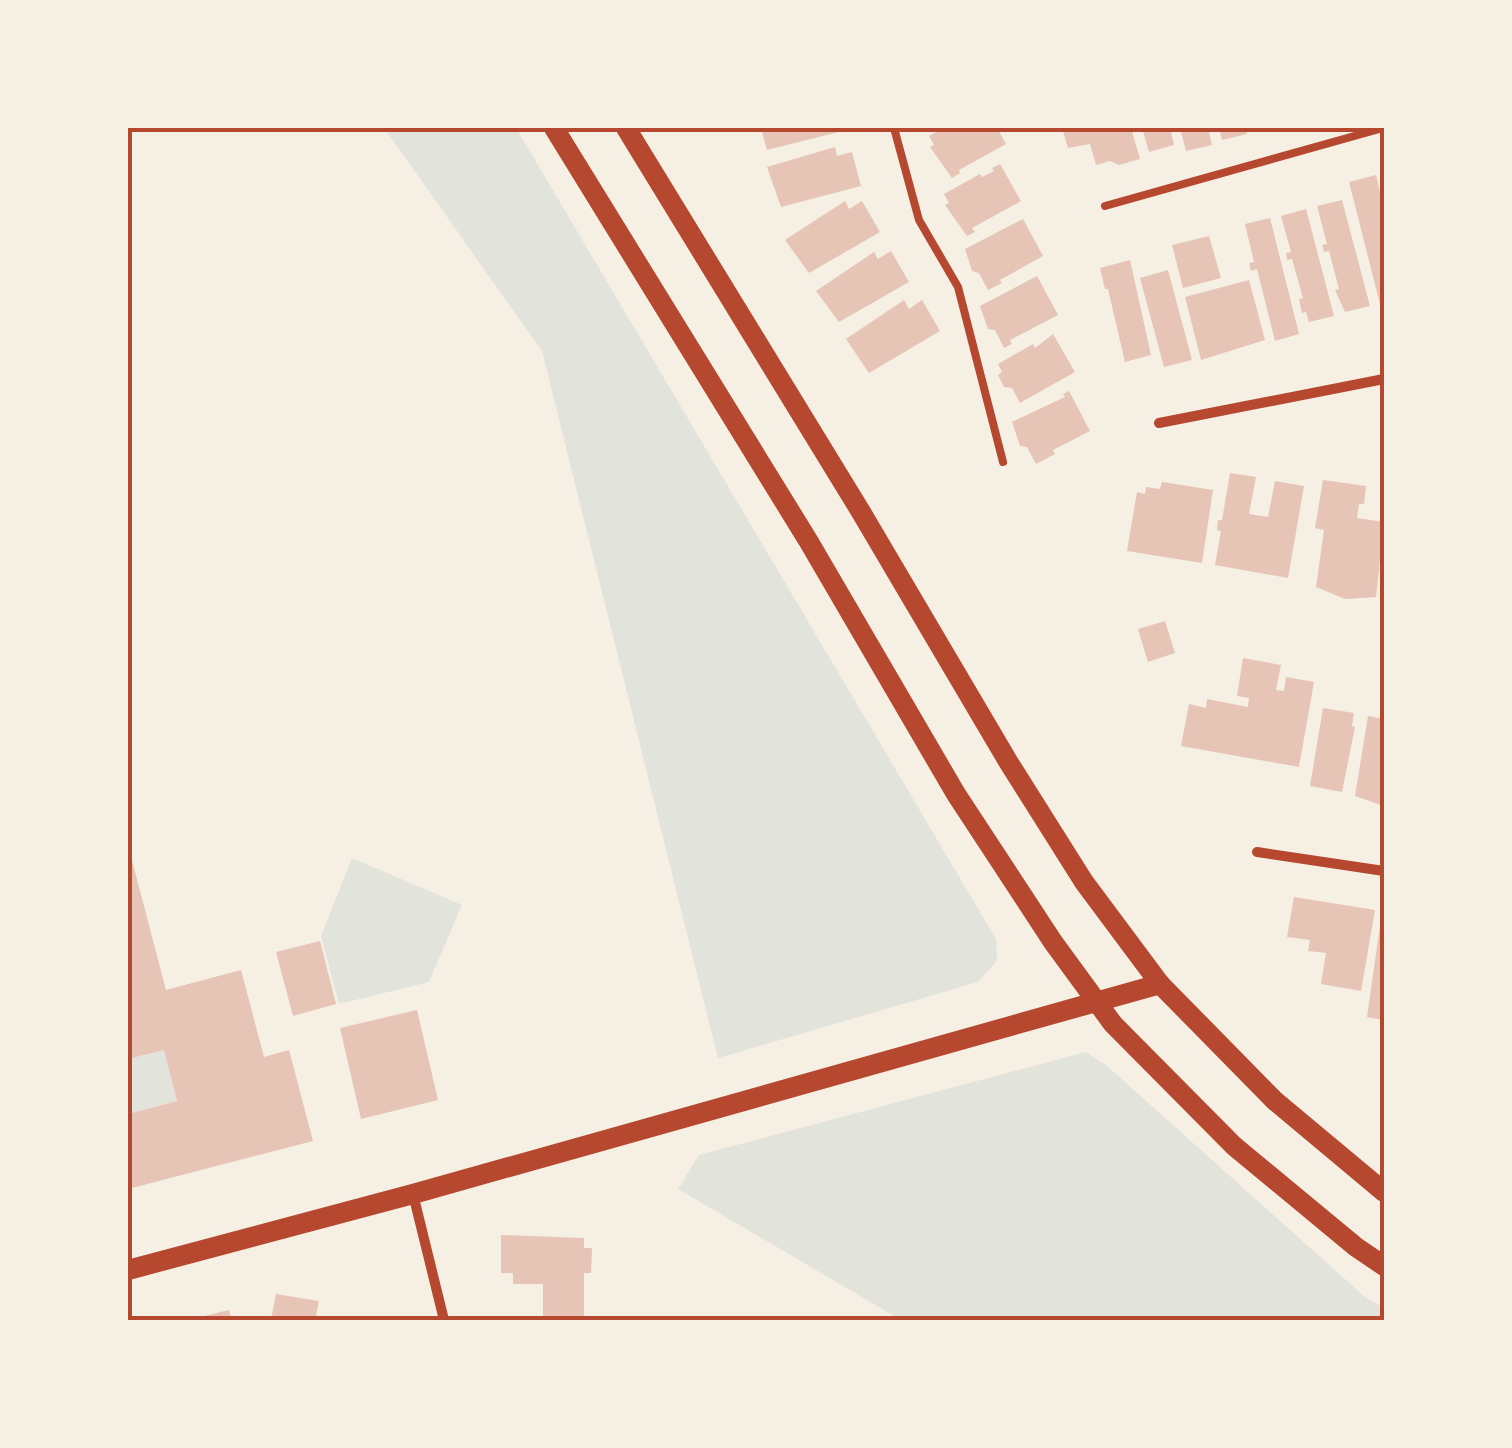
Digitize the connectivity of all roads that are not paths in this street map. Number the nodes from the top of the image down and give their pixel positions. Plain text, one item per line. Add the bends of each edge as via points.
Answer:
1 (554, 128) edge
2 (626, 128) edge
3 (894, 128) edge
4 (1383, 128) edge
5 (1104, 206) dead end
6 (1384, 379) edge
7 (1159, 423) dead end
8 (1003, 462) dead end
9 (1257, 852) dead end
10 (1384, 871) edge
11 (1160, 984) junction
12 (1097, 1002) junction
13 (1384, 1192) edge
14 (413, 1194) junction
15 (1384, 1266) edge
16 (128, 1270) edge
17 (444, 1320) edge

1 - 12 main road via 956,794
2 - 11 main road via 1008,763
3 - 8 lane via 919,220 958,287
4 - 5 lane
6 - 7 street
9 - 10 street
11 - 12 main road
11 - 13 main road via 1276,1101
12 - 14 main road
12 - 15 main road via 1234,1146
14 - 16 main road
14 - 17 street

